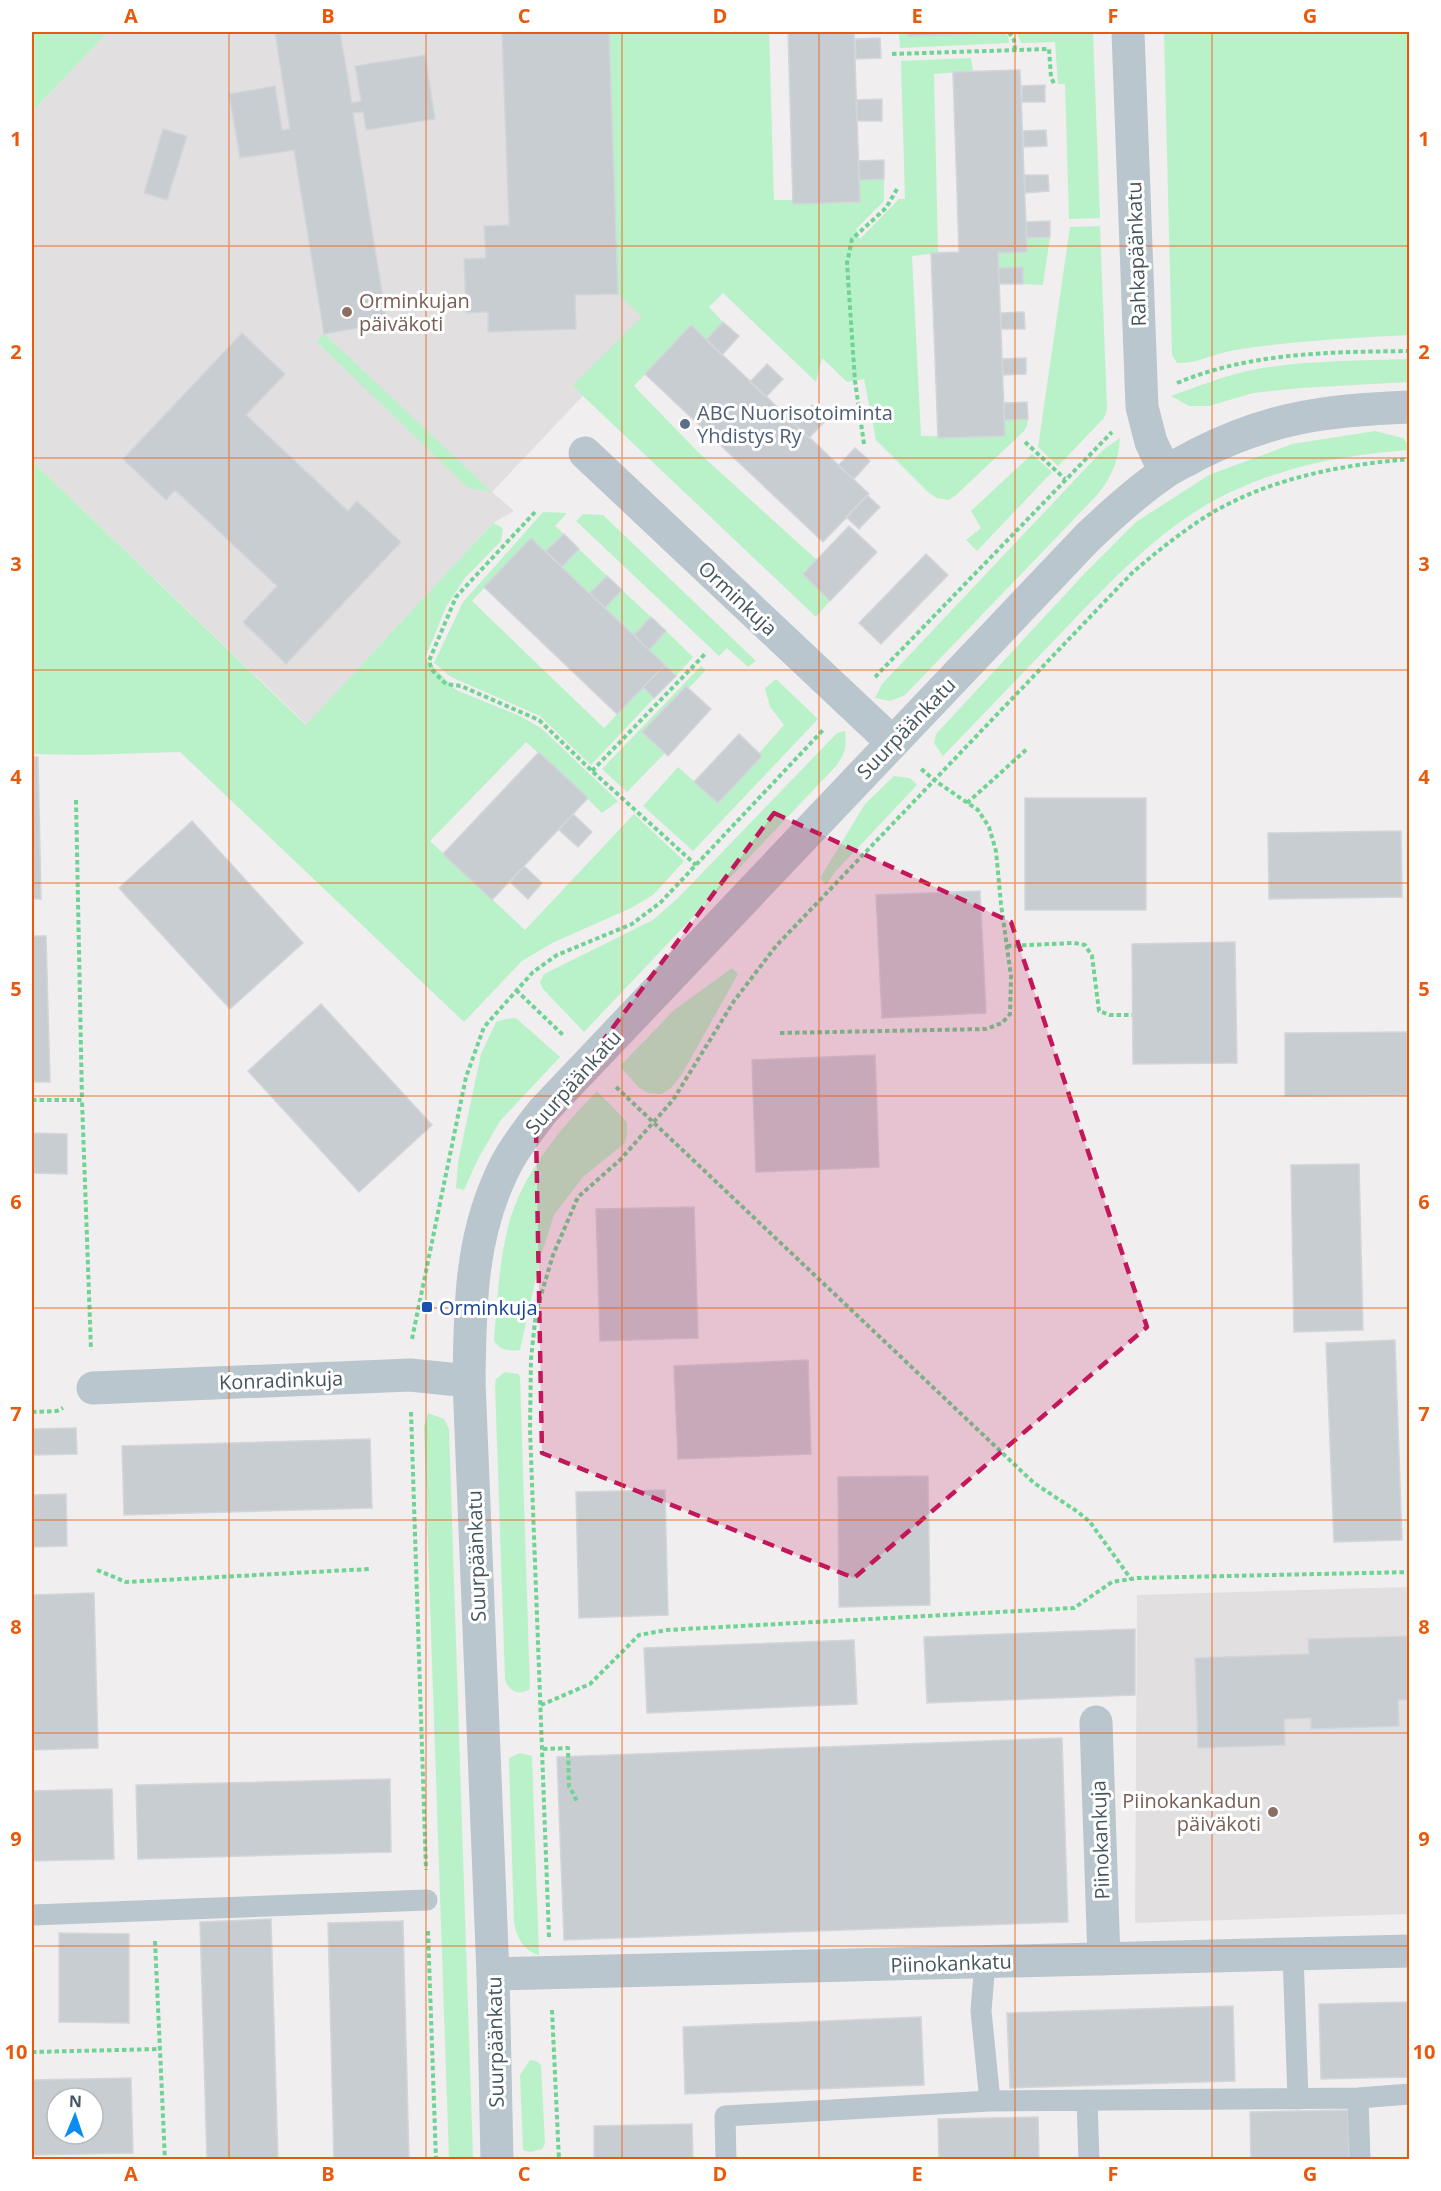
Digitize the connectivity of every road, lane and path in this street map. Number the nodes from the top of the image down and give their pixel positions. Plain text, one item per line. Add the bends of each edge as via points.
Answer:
1 (1010, 32) edge
2 (1128, 32) edge
3 (1015, 50) junction
4 (892, 54) dead end
5 (1055, 86) dead end
6 (897, 189) dead end
7 (1410, 351) edge
8 (1169, 386) dead end
9 (1410, 407) edge
10 (1114, 430) dead end
11 (1025, 442) dead end
12 (864, 444) dead end
13 (585, 453) dead end
14 (1410, 459) edge
15 (1165, 472) junction
16 (1065, 479) junction
17 (535, 512) dead end
18 (705, 654) dead end
19 (870, 683) dead end
20 (892, 742) junction
21 (1027, 749) dead end
22 (592, 771) junction
23 (934, 780) junction
24 (76, 800) dead end
25 (967, 803) junction
26 (696, 865) dead end
27 (1007, 946) junction
28 (516, 990) dead end
29 (1132, 1015) dead end
30 (780, 1034) dead end
31 (563, 1036) dead end
32 (611, 1082) dead end
33 (32, 1100) edge
34 (82, 1100) junction
35 (653, 1122) junction
36 (469, 1381) junction
37 (93, 1388) joint
38 (369, 1569) dead end
39 (97, 1570) dead end
40 (1410, 1572) edge
41 (1131, 1579) junction
42 (542, 1705) junction
43 (1096, 1722) dead end
44 (543, 1749) junction
45 (578, 1803) dead end
46 (427, 1900) dead end
47 (154, 1910) junction
48 (32, 1915) edge
49 (549, 1945) dead end
50 (1410, 1951) edge
51 (1293, 1954) junction
52 (1104, 1959) junction
53 (985, 1962) junction
54 (493, 1974) junction
55 (553, 2020) dead end
56 (160, 2049) junction
57 (32, 2052) edge
58 (1410, 2094) edge
59 (1298, 2098) junction
60 (1358, 2098) junction
61 (1087, 2100) junction
62 (990, 2101) junction
63 (165, 2160) edge
64 (497, 2160) edge
65 (559, 2160) edge
66 (726, 2160) edge
67 (1089, 2160) edge
68 (1360, 2160) edge

1 - 3 path
2 - 15 street, Rahkapäänkatu via 1142,407 1151,442
3 - 4 path
3 - 5 path via 1049,49
6 - 12 path via 886,208 852,239 848,263 855,381
7 - 8 path via 1282,356 1202,372
9 - 15 street, Suurpäänkatu via 1350,409 1272,424 1225,441
10 - 16 path
11 - 16 path
13 - 20 street, Orminkuja
14 - 23 path via 1318,472 1270,486 1230,503 1165,544 1132,573
15 - 20 street, Suurpäänkatu via 1126,501 1087,538
16 - 19 path
17 - 22 path via 456,597 429,661 446,684 461,686 539,720
18 - 22 path
20 - 23 path
20 - 36 street, Suurpäänkatu via 543,1111 519,1144 500,1175 482,1228 473,1272
21 - 25 path
22 - 26 path
23 - 25 path
23 - 35 path via 776,946 734,1001 673,1100
24 - 34 path
25 - 27 path via 978,810 989,827 996,851
27 - 29 path via 1084,945 1092,956 1099,1011
27 - 30 path via 1010,1014 1002,1023 986,1029
28 - 31 path
32 - 35 path
33 - 34 path
34 - 37 path
35 - 41 path via 1034,1483 1090,1522
35 - 42 path via 620,1160 578,1197 553,1255 536,1312 530,1429
36 - 37 street, Konradinkuja via 410,1375
36 - 54 street, Suurpäänkatu
38 - 39 path via 126,1582
40 - 41 path
41 - 42 path via 1112,1582 1074,1608 678,1629 639,1635 590,1684
42 - 44 path
43 - 52 street, Piinokankuja
44 - 45 path via 568,1748 569,1786
44 - 49 path
46 - 47 lane
47 - 48 lane
47 - 56 path
50 - 51 street, Piinokankatu
51 - 52 street, Piinokankatu
51 - 59 lane
52 - 53 street, Piinokankatu
53 - 54 street, Piinokankatu
53 - 62 lane via 981,2011
54 - 64 street, Suurpäänkatu
55 - 65 path
56 - 57 path
56 - 63 path
58 - 60 lane
59 - 60 lane
59 - 61 lane
60 - 68 lane
61 - 62 lane
61 - 67 lane
62 - 66 lane via 725,2116

